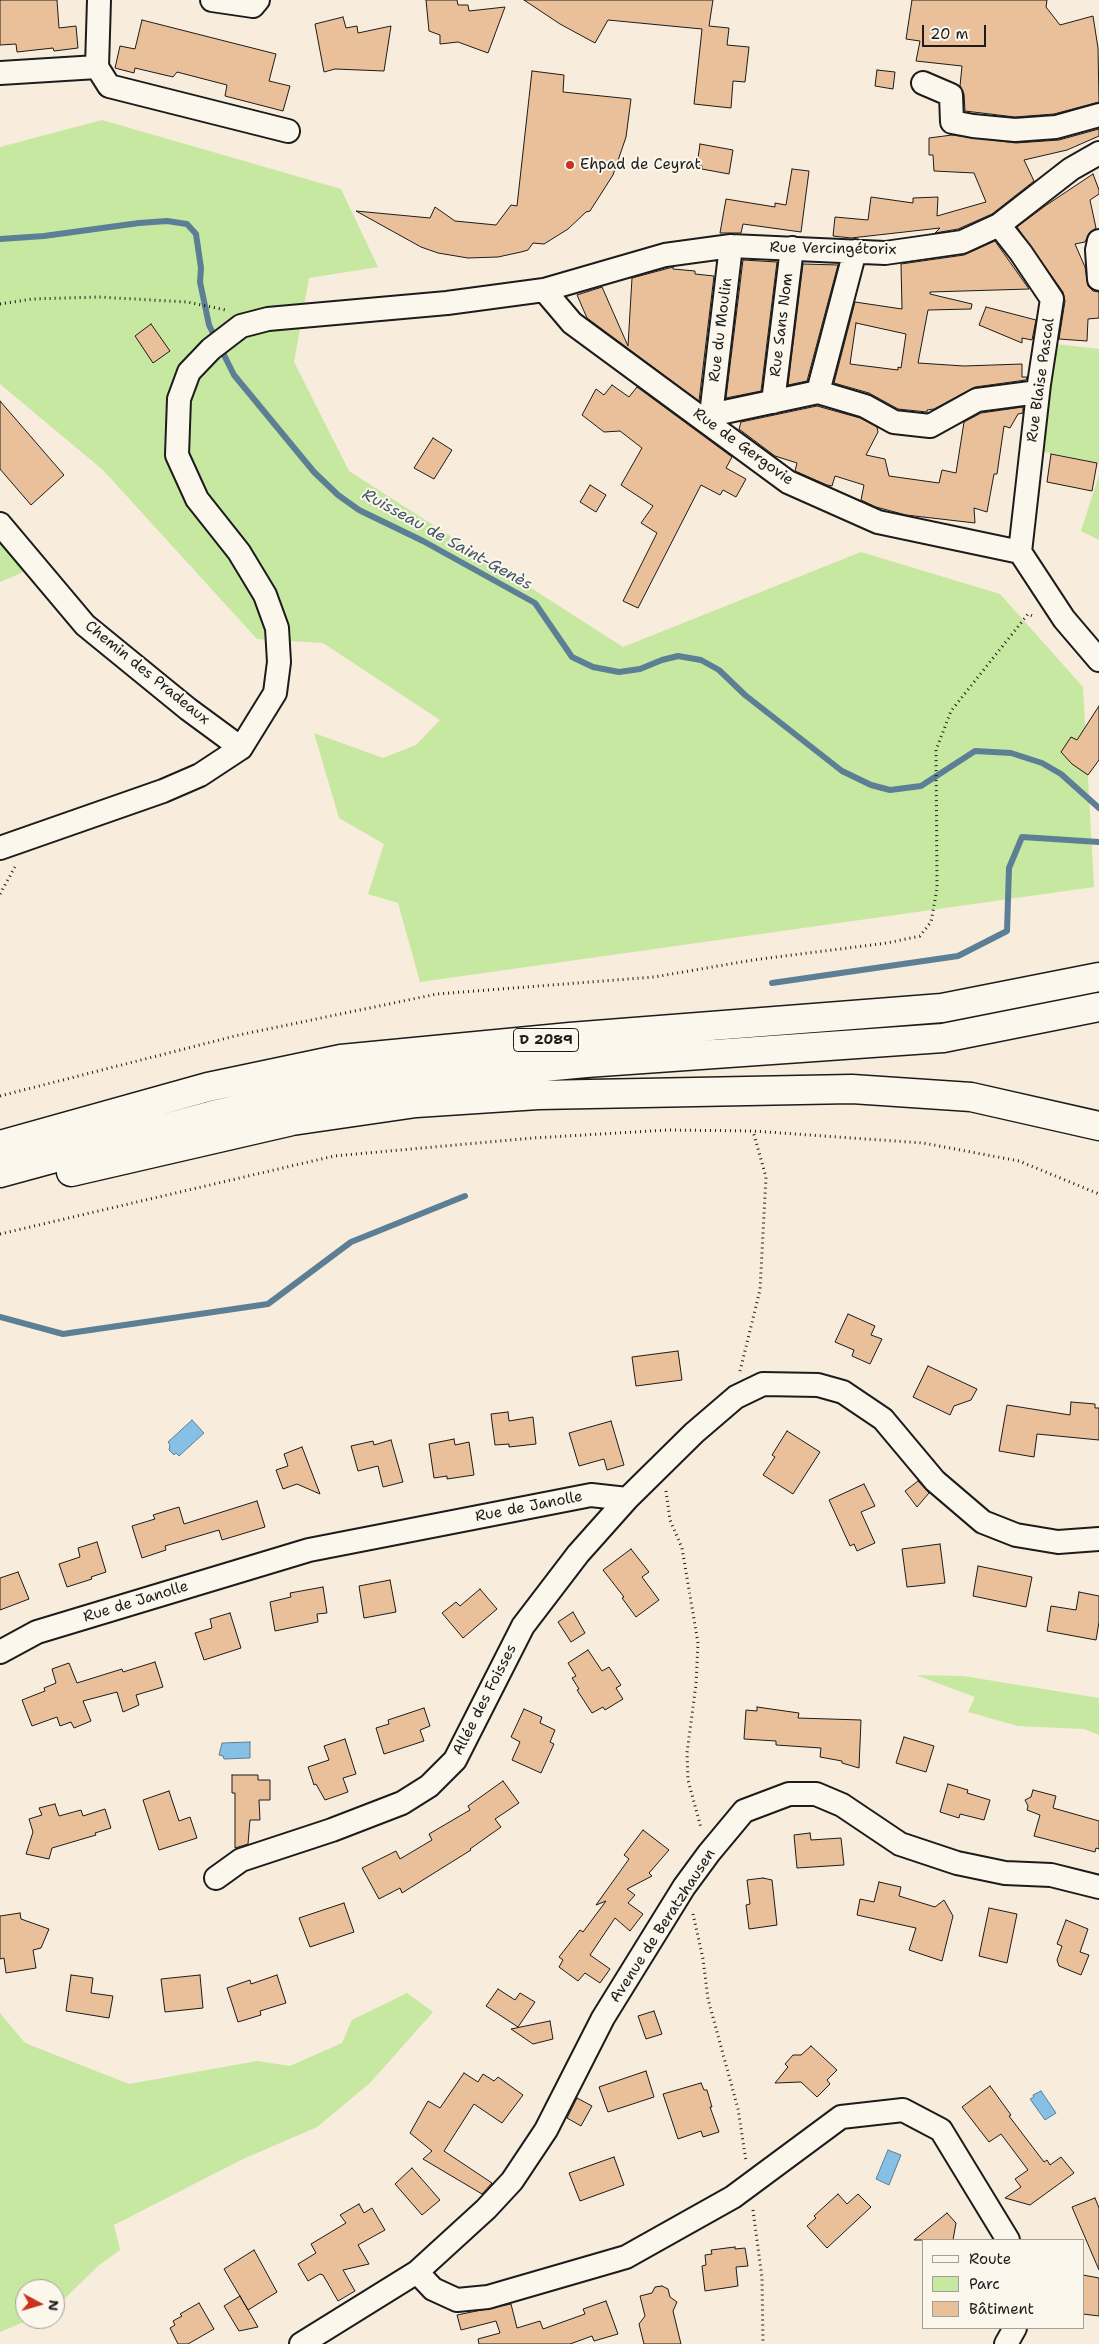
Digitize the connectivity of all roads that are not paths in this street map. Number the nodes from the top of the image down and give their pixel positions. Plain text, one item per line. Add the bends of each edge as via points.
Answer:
1 (98, 0) edge
2 (212, 0) edge
3 (258, 0) edge
4 (97, 67) junction
5 (0, 73) edge
6 (923, 83) dead end
7 (1099, 115) edge
8 (288, 131) dead end
9 (1099, 153) edge
10 (998, 225) junction
11 (1099, 241) edge
12 (732, 246) junction
13 (792, 248) junction
14 (855, 250) junction
15 (1099, 278) edge
16 (544, 290) junction
17 (818, 392) junction
18 (1038, 392) junction
19 (773, 402) junction
20 (706, 416) junction
21 (0, 524) edge
22 (1020, 552) junction
23 (1099, 660) edge
24 (241, 748) junction
25 (0, 848) edge
26 (1099, 977) edge
27 (1099, 1008) edge
28 (1099, 1126) edge
29 (0, 1145) edge
30 (0, 1173) edge
31 (0, 1183) edge
32 (627, 1499) junction
33 (1099, 1539) edge
34 (0, 1652) edge
35 (216, 1878) dead end
36 (1099, 1887) edge
37 (1007, 2239) edge
38 (417, 2272) junction
39 (1014, 2329) edge
40 (301, 2344) edge
41 (1006, 2344) edge

1 - 4 street
2 - 3 street via 253,6
4 - 5 street
4 - 8 street via 109,86
6 - 7 street via 951,95 952,122 1014,130 1056,127
9 - 10 street, Rue Vercingétorix via 1071,169
10 - 14 street, Rue Vercingétorix via 962,242 885,253
10 - 18 street, Rue Blaise Pascal via 1052,299
11 - 15 street via 1096,250
12 - 13 street, Rue Vercingétorix
12 - 16 street, Rue Vercingétorix via 665,255
12 - 20 street, Rue du Moulin
13 - 14 street, Rue Vercingétorix
13 - 19 street, Rue Sans Nom
14 - 17 street
16 - 20 street, Rue de Gergovie via 572,323
16 - 24 street, Rue Vercingétorix via 447,303 268,319 241,326 211,349 189,372 179,398 177,454 197,499 239,552 265,596 277,628 279,662 275,693
17 - 18 street via 865,406 894,422 930,426 977,400
17 - 19 street
18 - 22 street, Rue Blaise Pascal
19 - 20 street
20 - 22 street, Rue de Gergovie via 788,482 878,522
21 - 24 street, Chemin des Pradeaux via 85,625
22 - 23 street via 1064,619
24 - 25 street via 200,775 163,791
26 - 29 highway, D 2089 via 942,1008 570,1037 341,1059 208,1087
27 - 30 highway, D 2089 via 943,1038 586,1063 343,1086 213,1115
28 - 31 highway via 971,1097 852,1089 538,1095 416,1103 292,1121 75,1171
32 - 33 street via 736,1397 763,1384 818,1385 843,1392 883,1419 935,1482 983,1522 1016,1535 1058,1542
32 - 34 street, Rue de Janolle via 591,1494 309,1550 37,1632
32 - 35 street, Allée des Foisses via 578,1554 522,1626 455,1760 429,1786 402,1803 241,1860
36 - 38 street, Avenue de Beratzhausen via 1051,1875 1005,1873 957,1863 900,1844 842,1805 816,1794 789,1794 744,1811 684,1887 603,2018 546,2130 512,2181
37 - 38 street via 941,2130 904,2110 841,2117 748,2174 733,2197 626,2257 488,2297 458,2300 432,2289
38 - 40 street, Avenue de Beratzhausen
39 - 41 street

